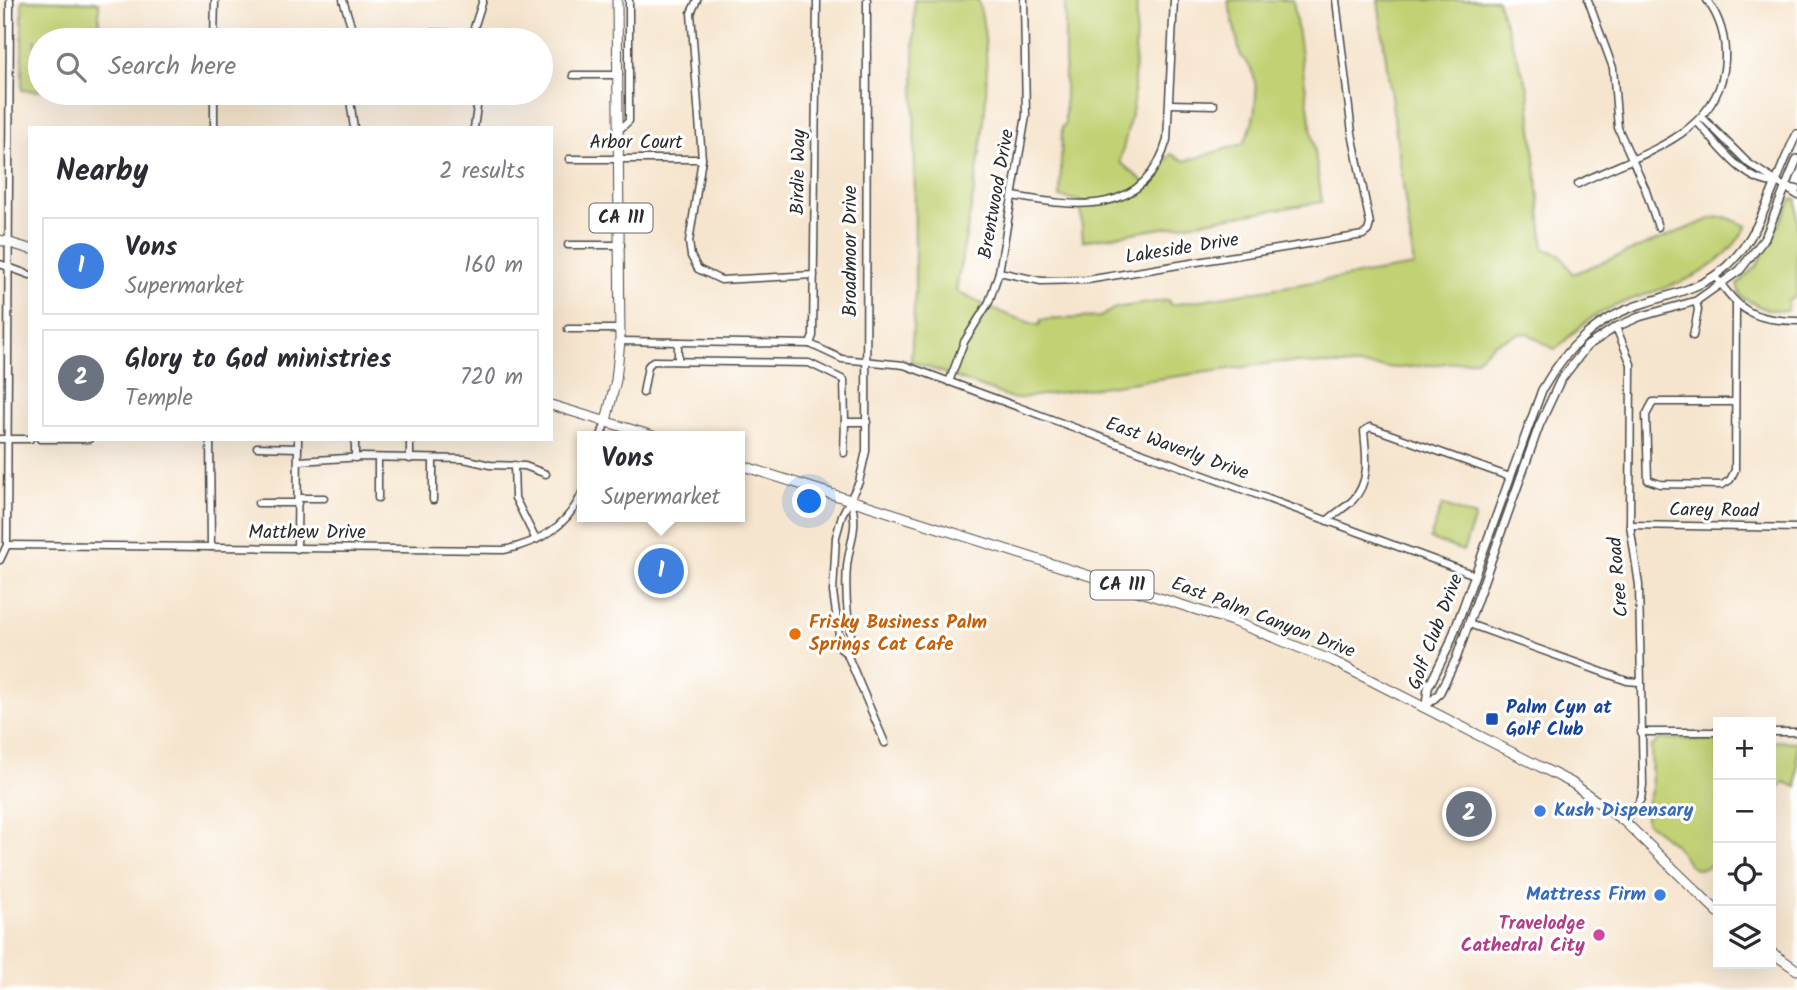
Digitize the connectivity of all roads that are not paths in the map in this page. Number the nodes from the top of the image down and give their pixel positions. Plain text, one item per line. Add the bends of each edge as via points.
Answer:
1 (10, 0) edge
2 (215, 0) edge
3 (343, 0) edge
4 (483, 0) edge
5 (617, 0) edge
6 (629, 0) edge
7 (697, 0) edge
8 (817, 0) edge
9 (867, 0) edge
10 (1024, 0) edge
11 (1174, 0) edge
12 (1336, 0) edge
13 (1588, 0) edge
14 (1707, 0) edge
15 (215, 28) edge
16 (350, 28) edge
17 (474, 28) edge
18 (573, 75) dead end
19 (619, 75) junction
20 (0, 78) edge
21 (10, 78) junction
22 (0, 96) edge
23 (10, 96) junction
24 (1170, 104) junction
25 (214, 105) edge
26 (351, 105) edge
27 (477, 105) edge
28 (1214, 105) dead end
29 (1699, 120) junction
30 (214, 126) edge
31 (354, 126) edge
32 (474, 126) edge
33 (620, 129) junction
34 (1797, 134) edge
35 (1632, 158) junction
36 (569, 159) dead end
37 (620, 159) junction
38 (702, 159) junction
39 (1797, 159) edge
40 (1775, 183) junction
41 (1578, 184) dead end
42 (1785, 187) junction
43 (1797, 189) edge
44 (1797, 195) edge
45 (1013, 196) junction
46 (1658, 227) dead end
47 (5, 242) edge
48 (568, 245) dead end
49 (621, 245) junction
50 (28, 248) edge
51 (0, 264) edge
52 (9, 268) junction
53 (999, 272) junction
54 (28, 274) edge
55 (814, 275) junction
56 (1715, 276) junction
57 (1722, 286) junction
58 (1696, 301) junction
59 (1736, 305) junction
60 (1797, 321) edge
61 (1616, 327) junction
62 (568, 329) dead end
63 (620, 329) junction
64 (1693, 336) dead end
65 (620, 341) junction
66 (678, 342) junction
67 (750, 344) junction
68 (810, 344) junction
69 (678, 361) junction
70 (750, 361) junction
71 (866, 361) junction
72 (949, 382) junction
73 (643, 393) dead end
74 (1735, 402) junction
75 (553, 406) edge
76 (606, 421) junction
77 (845, 422) junction
78 (867, 422) junction
79 (603, 431) edge
80 (637, 431) edge
81 (4, 439) edge
82 (28, 439) edge
83 (210, 441) edge
84 (298, 441) edge
85 (355, 441) edge
86 (410, 441) edge
87 (257, 447) dead end
88 (299, 448) junction
89 (844, 453) dead end
90 (355, 458) junction
91 (378, 458) junction
92 (410, 459) junction
93 (433, 459) junction
94 (299, 461) junction
95 (514, 465) junction
96 (745, 467) edge
97 (546, 474) dead end
98 (1510, 477) junction
99 (324, 498) dead end
100 (378, 498) dead end
101 (298, 500) junction
102 (433, 500) dead end
103 (852, 500) junction
104 (577, 501) edge
105 (258, 503) dead end
106 (1327, 521) junction
107 (1630, 525) junction
108 (1797, 527) edge
109 (536, 540) junction
110 (7, 545) junction
111 (211, 547) junction
112 (297, 549) junction
113 (0, 560) edge
114 (1475, 575) junction
115 (1469, 624) junction
116 (847, 654) junction
117 (1639, 682) junction
118 (1426, 706) junction
119 (1641, 732) junction
120 (1713, 732) edge
121 (1776, 732) edge
122 (1797, 732) edge
123 (885, 743) dead end
124 (1625, 822) junction
125 (1713, 907) edge
126 (1776, 955) edge
127 (1797, 970) edge

1 - 21 street
2 - 15 street
3 - 16 street
4 - 17 street
5 - 19 main road, CA 111
6 - 33 street via 629,121
7 - 38 street via 691,13
8 - 55 street, Birdie Way
9 - 71 street, Broadmoor Drive
10 - 45 street, Brentwood Drive via 1026,116
11 - 24 street
12 - 53 street, Lakeside Drive via 1368,231 1087,280 1041,281
13 - 35 street via 1608,49 1618,128
14 - 29 street via 1720,23 1726,49 1720,86
18 - 19 street
19 - 33 main road, CA 111
20 - 21 street
21 - 23 street
22 - 23 street
23 - 47 street
24 - 28 street
24 - 45 street via 1164,153 1138,187 1112,200 1083,205
25 - 30 street
26 - 31 street
27 - 32 street
29 - 35 street via 1665,145
29 - 40 street via 1742,169 1764,183
33 - 37 main road, CA 111
34 - 40 street, Golf Club Drive
35 - 41 street
35 - 46 street
36 - 37 street, Arbor Court
37 - 38 street, Arbor Court
37 - 49 main road, CA 111
38 - 55 street via 689,242 698,269 721,280
39 - 42 street, Golf Club Drive
40 - 42 street
40 - 56 street, Golf Club Drive via 1751,237
42 - 43 street
42 - 44 street
42 - 57 street, Golf Club Drive via 1765,238
45 - 53 street, Brentwood Drive
47 - 50 main road
47 - 52 street
48 - 49 street
49 - 63 main road, CA 111
51 - 52 street
52 - 54 street
52 - 81 street
53 - 72 street, Brentwood Drive
55 - 68 street, Birdie Way
56 - 57 street
56 - 98 street, Golf Club Drive via 1699,286 1612,315 1570,348 1542,390
57 - 58 street, Golf Club Drive
57 - 59 street
58 - 61 street, Golf Club Drive
58 - 64 street
59 - 60 street via 1759,318
59 - 74 street
61 - 107 street, Cree Road via 1631,364
61 - 115 street, Golf Club Drive via 1587,346 1553,392
62 - 63 street
63 - 65 main road, CA 111
65 - 66 street
65 - 76 main road, CA 111
66 - 67 street
66 - 69 street
67 - 68 street
67 - 70 street
68 - 71 street, East Waverly Drive via 842,359
69 - 70 street
69 - 73 street via 650,363
70 - 77 street via 809,363 841,378 845,382
71 - 72 street, East Waverly Drive via 904,365
71 - 78 street, Broadmoor Drive
72 - 106 street, East Waverly Drive
74 - 74 street via 1653,402 1646,415 1648,480 1697,485 1722,485 1730,480 1735,470
75 - 76 main road
76 - 79 street
76 - 80 main road
77 - 78 street
77 - 89 street
78 - 103 street, Broadmoor Drive via 864,461
81 - 82 street
81 - 110 street
83 - 111 street
84 - 88 street
85 - 90 street
86 - 92 street
87 - 88 street
88 - 94 street
90 - 91 street
90 - 94 street
91 - 92 street
91 - 100 street
92 - 93 street
93 - 95 street
93 - 102 street
94 - 101 street
95 - 97 street
95 - 109 street via 515,498
96 - 103 main road, East Palm Canyon Drive / CA 111
98 - 106 street via 1370,427 1364,431 1367,466 1360,490
98 - 114 street, Golf Club Drive
99 - 101 street
101 - 105 street
101 - 112 street
103 - 116 street via 857,520 847,568 847,619 853,645
103 - 116 street via 836,537 833,592 837,635
103 - 118 main road, East Palm Canyon Drive / CA 111 via 1232,621
104 - 109 street, Matthew Drive via 561,526
106 - 114 street, East Waverly Drive
107 - 108 street, Carey Road
107 - 117 street, Cree Road via 1639,585
109 - 112 street, Matthew Drive via 505,550
110 - 111 street, Matthew Drive
110 - 113 street
111 - 112 street, Matthew Drive
114 - 118 street, Golf Club Drive via 1428,688
115 - 117 street
115 - 118 street, Golf Club Drive via 1438,694
116 - 123 street
117 - 119 street, Cree Road
118 - 124 main road, East Palm Canyon Drive / CA 111 via 1572,783
119 - 120 street
119 - 124 street, Cree Road via 1641,799
121 - 122 street
124 - 125 main road, East Palm Canyon Drive
126 - 127 main road

